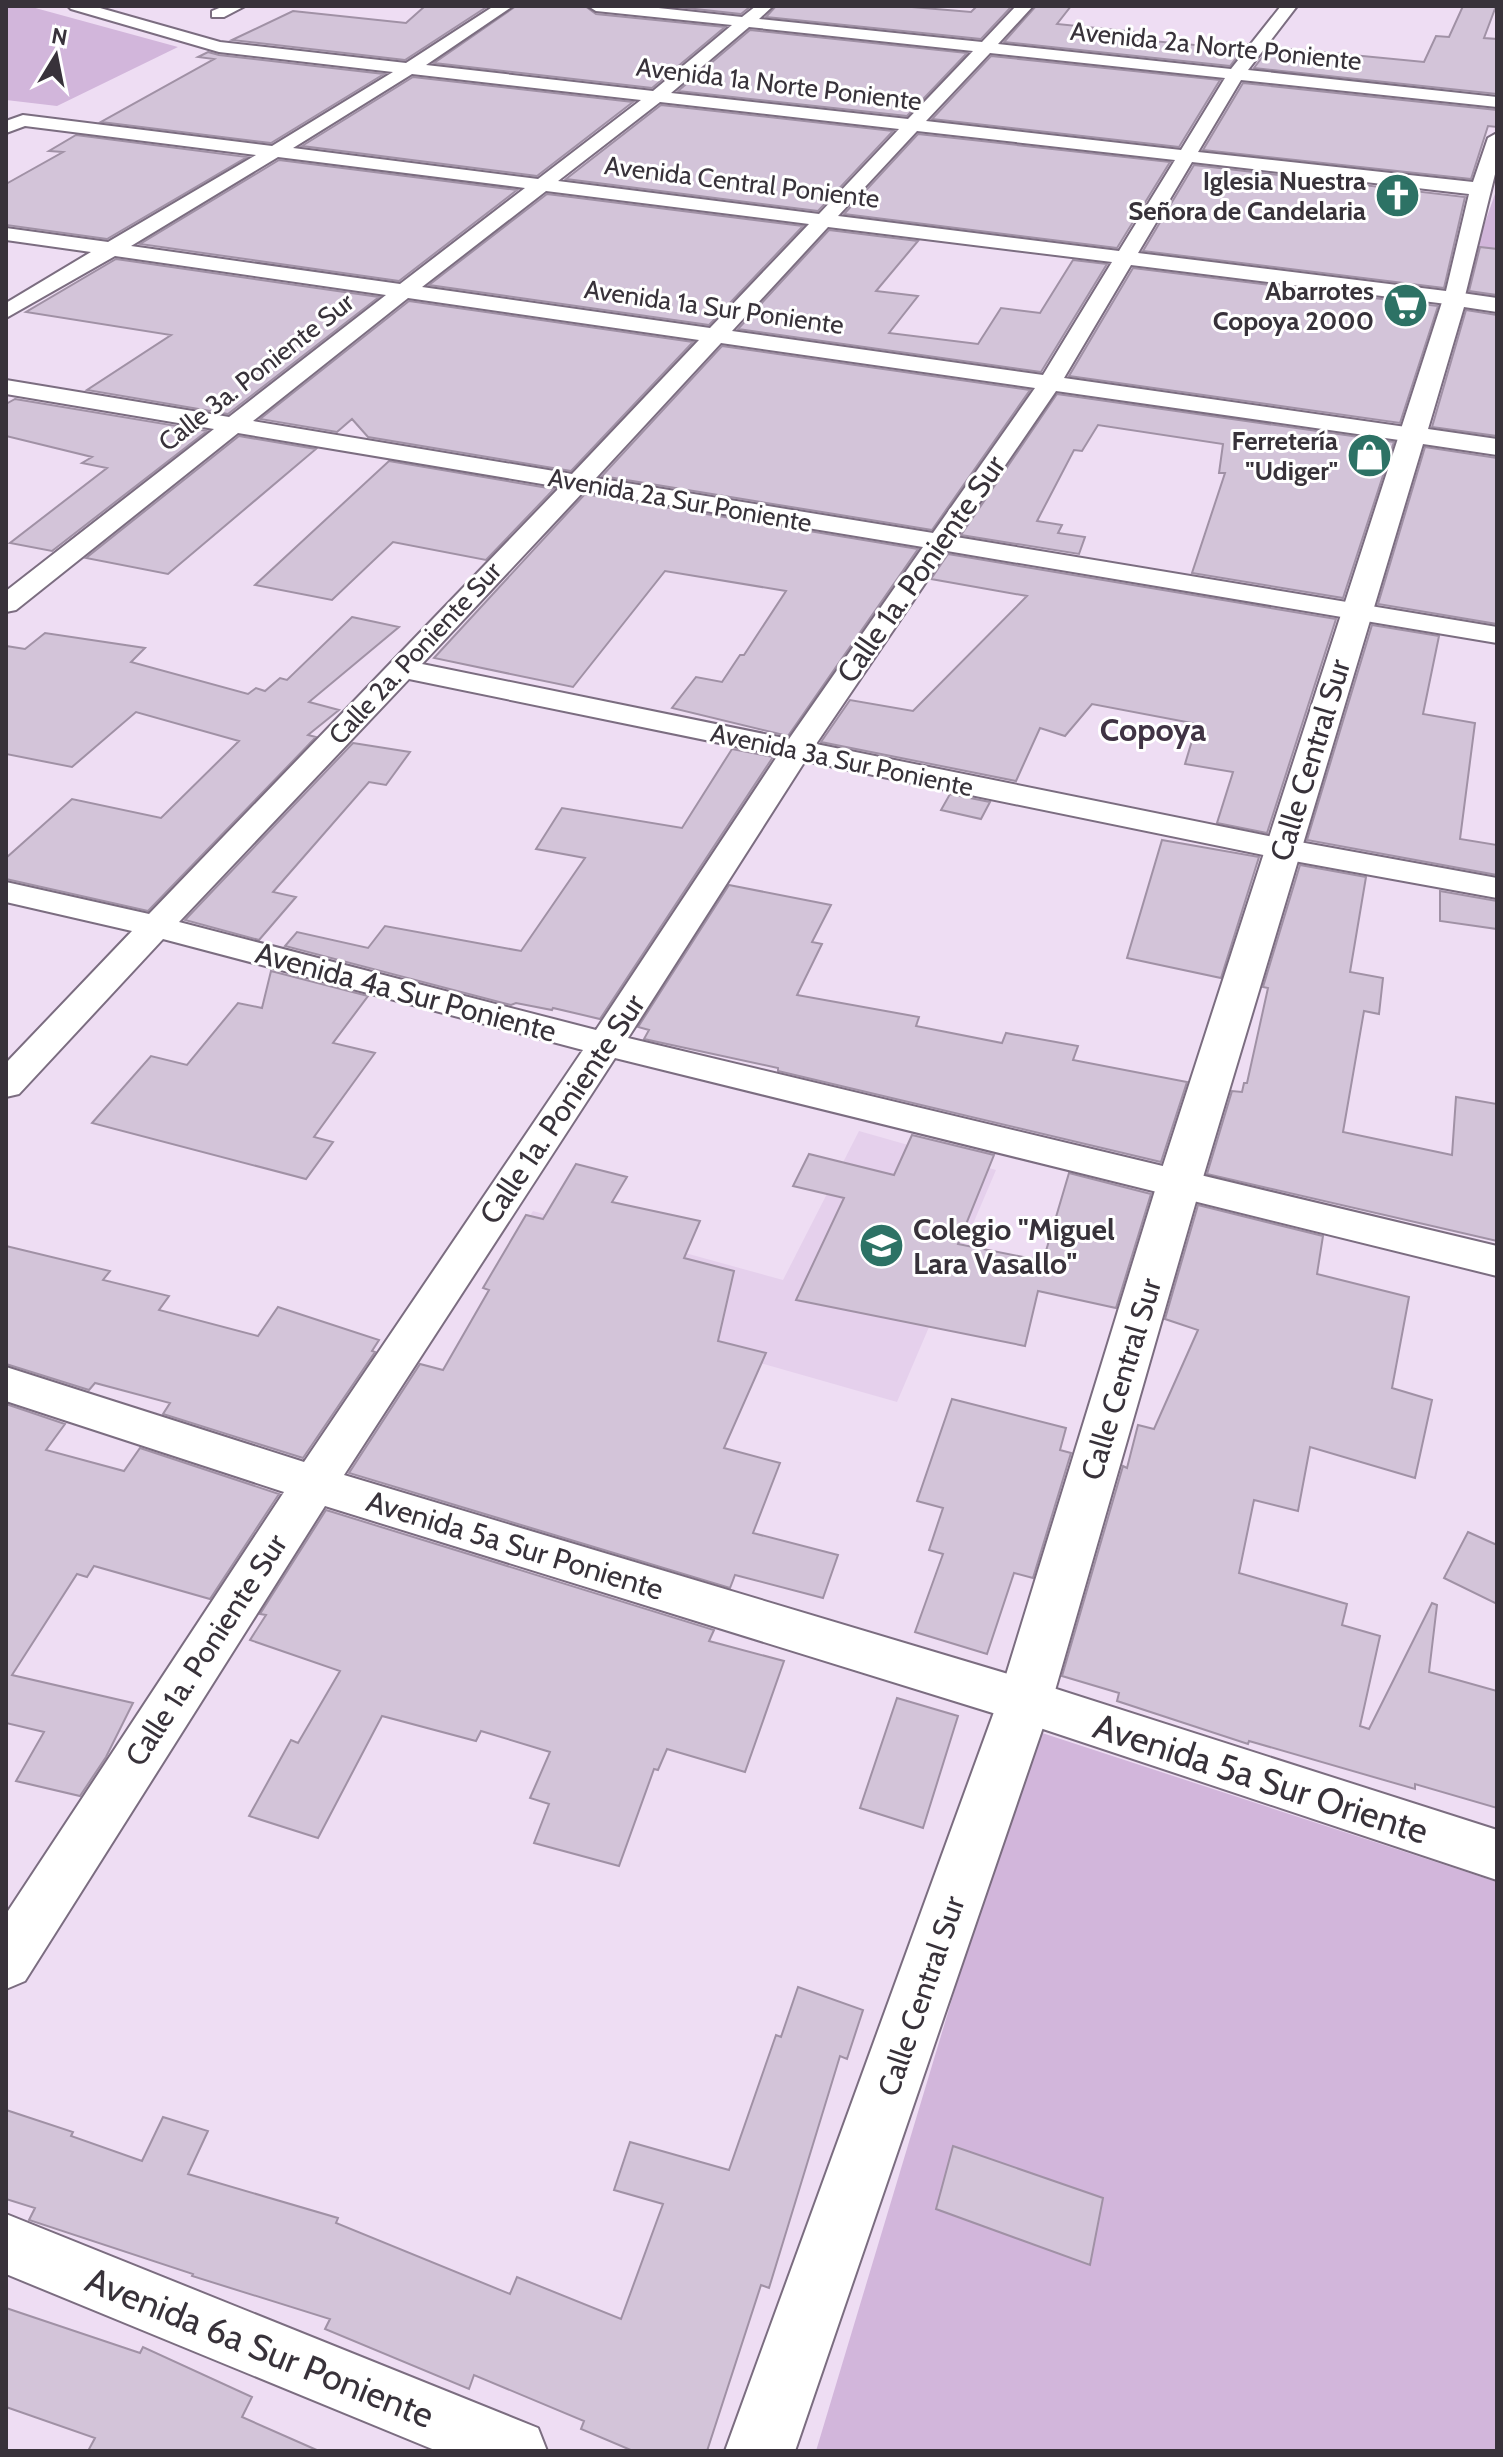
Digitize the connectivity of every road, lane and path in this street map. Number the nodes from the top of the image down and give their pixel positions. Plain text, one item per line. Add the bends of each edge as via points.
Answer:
1 (76, 6) edge
2 (237, 6) edge
3 (505, 6) edge
4 (596, 6) edge
5 (765, 6) edge
6 (1025, 6) edge
7 (1289, 6) edge
8 (218, 14) dead end
9 (747, 21) junction
10 (986, 47) junction
11 (412, 68) junction
12 (1236, 74) junction
13 (657, 96) junction
14 (1497, 102) edge
15 (14, 124) edge
16 (915, 126) junction
17 (1497, 138) edge
18 (275, 153) junction
19 (1185, 157) junction
20 (541, 185) junction
21 (1480, 189) junction
22 (823, 221) junction
23 (6, 234) edge
24 (108, 251) junction
25 (1122, 258) junction
26 (401, 293) junction
27 (1455, 299) junction
28 (1497, 305) edge
29 (6, 312) edge
30 (713, 335) junction
31 (1049, 384) junction
32 (6, 387) edge
33 (234, 425) junction
34 (1413, 435) junction
35 (1497, 447) edge
36 (575, 482) junction
37 (939, 543) junction
38 (17, 584) edge
39 (6, 604) edge
40 (1355, 611) junction
41 (1497, 635) edge
42 (402, 669) junction
43 (796, 751) junction
44 (1283, 849) junction
45 (1497, 888) edge
46 (6, 892) edge
47 (154, 926) junction
48 (605, 1044) junction
49 (6, 1085) edge
50 (1179, 1184) junction
51 (1497, 1261) edge
52 (6, 1384) edge
53 (314, 1484) junction
54 (1025, 1701) junction
55 (1497, 1855) edge
56 (6, 1962) edge
57 (6, 2244) edge
58 (515, 2451) edge
59 (760, 2451) edge

1 - 11 street, Avenida 1a Norte Poniente via 219,47
2 - 8 street
3 - 11 street
4 - 9 street, Avenida 2a Norte Poniente
5 - 9 street, Calle 3a. Poniente Sur
6 - 10 street, Calle 2a. Poniente Sur
7 - 12 street, Calle 1a. Poniente Sur
9 - 10 street, Avenida 2a Norte Poniente
9 - 13 street, Calle 3a. Poniente Sur
10 - 12 street, Avenida 2a Norte Poniente
10 - 16 street, Calle 2a. Poniente Sur
11 - 13 street, Avenida 1a Norte Poniente
11 - 18 street
12 - 14 street, Avenida 2a Norte Poniente
12 - 19 street, Calle 1a. Poniente Sur
13 - 16 street, Avenida 1a Norte Poniente
13 - 20 street, Calle 3a. Poniente Sur
15 - 18 street, Avenida Central Poniente
16 - 19 street, Avenida 1a Norte Poniente
16 - 22 street, Calle 2a. Poniente Sur
17 - 21 street
18 - 20 street, Avenida Central Poniente
18 - 24 street
19 - 21 street, Avenida 1a Norte Poniente
19 - 25 street, Calle 1a. Poniente Sur
20 - 22 street, Avenida Central Poniente
20 - 26 street, Calle 3a. Poniente Sur
21 - 27 street
22 - 25 street, Avenida Central Poniente
22 - 30 street, Calle 2a. Poniente Sur
23 - 24 street, Avenida 1a Sur Poniente
24 - 26 street, Avenida 1a Sur Poniente
24 - 29 street
25 - 27 street, Avenida Central Poniente
25 - 31 street, Calle 1a. Poniente Sur
26 - 30 street, Avenida 1a Sur Poniente
26 - 33 street, Calle 3a. Poniente Sur
27 - 28 street
27 - 34 street, Calle Central Sur
30 - 31 street, Avenida 1a Sur Poniente
30 - 36 street, Calle 2a. Poniente Sur
31 - 34 street, Avenida 1a Sur Poniente
31 - 37 street, Calle 1a. Poniente Sur
32 - 33 street, Avenida 2a Sur Poniente
33 - 36 street, Avenida 2a Sur Poniente
33 - 38 street, Calle 3a. Poniente Sur
34 - 35 street
34 - 40 street, Calle Central Sur
36 - 37 street, Avenida 2a Sur Poniente
36 - 42 street, Calle 2a. Poniente Sur
37 - 40 street, Avenida 2a Sur Poniente
37 - 43 street, Calle 1a. Poniente Sur
38 - 39 street, Calle 3a. Poniente Sur
40 - 41 street, Avenida 2a Sur Poniente
40 - 44 street, Calle Central Sur
42 - 43 street, Avenida 3a Sur Poniente
42 - 47 street, Calle 2a. Poniente Sur
43 - 44 street, Avenida 3a Sur Poniente
43 - 48 street, Calle 1a. Poniente Sur
44 - 45 street, Avenida 3a Sur Poniente
44 - 50 street, Calle Central Sur
46 - 47 street, Avenida 4a Sur Poniente
47 - 48 street, Avenida 4a Sur Poniente
47 - 49 street, Calle 2a. Poniente Sur
48 - 50 street, Avenida 4a Sur Poniente
48 - 53 street, Calle 1a. Poniente Sur
50 - 51 street, Avenida 4a Sur Poniente
50 - 54 street, Calle Central Sur
52 - 53 street, Avenida 5a Sur Poniente
53 - 54 street, Avenida 5a Sur Poniente
53 - 56 street, Calle 1a. Poniente Sur
54 - 55 street, Avenida 5a Sur Oriente
54 - 59 street, Calle Central Sur
57 - 58 street, Avenida 6a Sur Poniente

